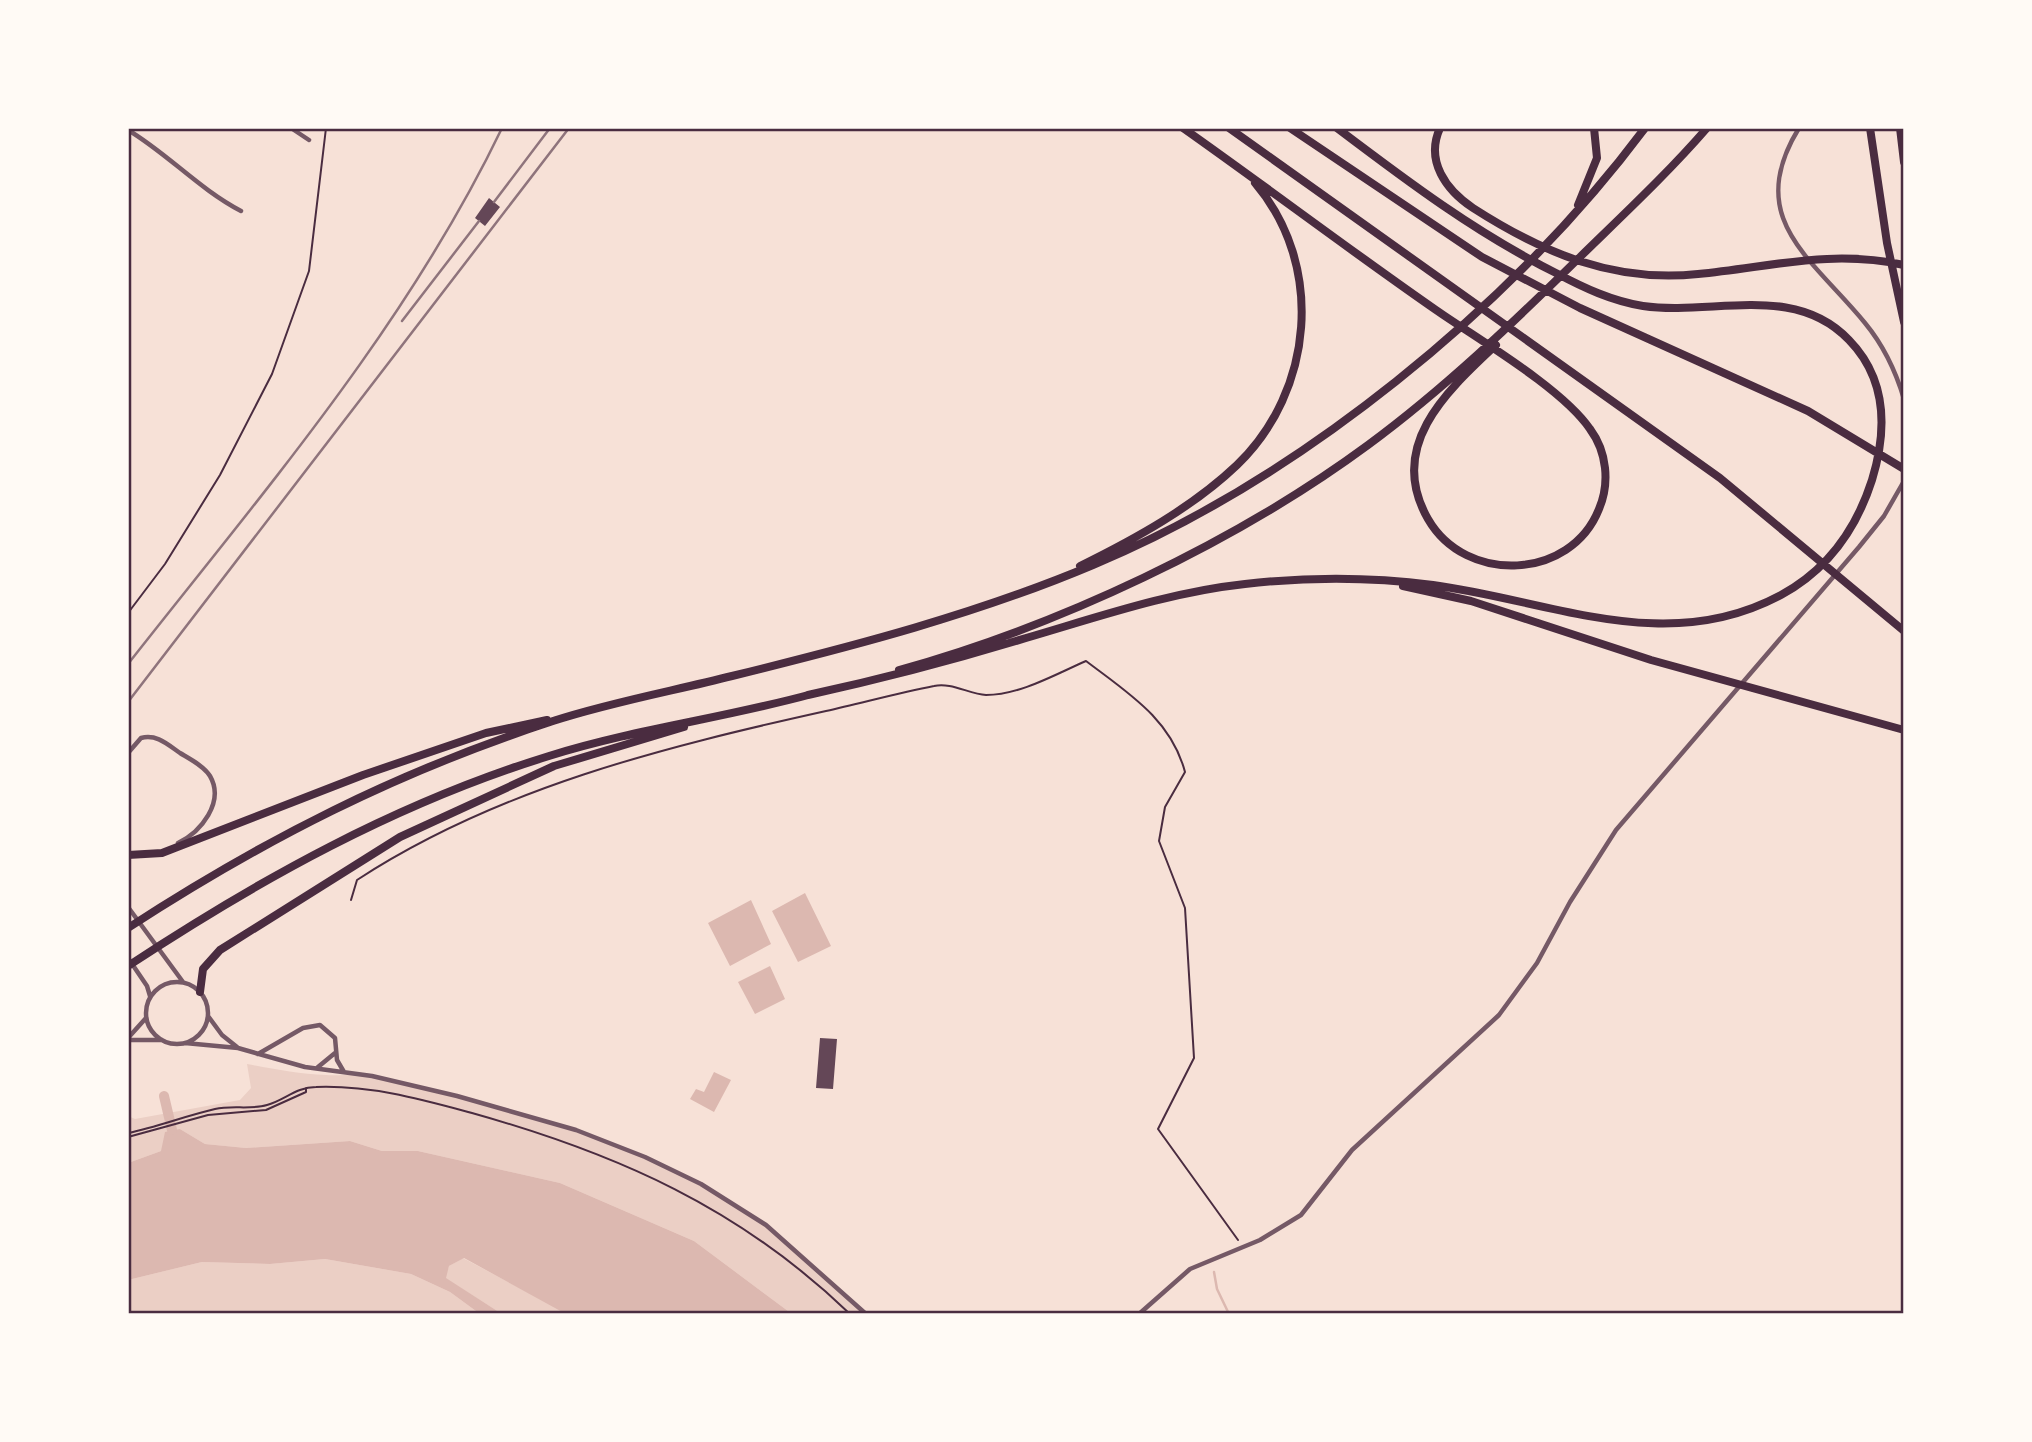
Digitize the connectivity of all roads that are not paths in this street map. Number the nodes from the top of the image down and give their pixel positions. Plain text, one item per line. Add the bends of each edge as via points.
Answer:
1 (291, 128) edge
2 (1183, 128) edge
3 (1229, 128) edge
4 (1290, 128) edge
5 (1337, 128) edge
6 (1440, 128) edge
7 (1594, 128) edge
8 (1645, 128) edge
9 (1707, 128) edge
10 (1799, 128) edge
11 (1871, 128) edge
12 (1900, 128) edge
13 (128, 130) edge
14 (309, 140) dead end
15 (1904, 162) edge
16 (1247, 173) junction
17 (1576, 210) junction
18 (241, 211) dead end
19 (1610, 228) junction
20 (1904, 265) edge
21 (1904, 322) edge
22 (1904, 399) edge
23 (1904, 469) edge
24 (1904, 481) edge
25 (1045, 582) junction
26 (1387, 582) junction
27 (1904, 631) edge
28 (808, 695) junction
29 (738, 712) junction
30 (557, 719) junction
31 (1904, 730) edge
32 (128, 753) edge
33 (128, 854) edge
34 (128, 907) edge
35 (128, 928) edge
36 (128, 958) edge
37 (128, 966) edge
38 (183, 982) junction
39 (200, 992) junction
40 (150, 997) junction
41 (208, 1016) junction
42 (146, 1017) junction
43 (128, 1039) edge
44 (162, 1040) junction
45 (185, 1044) junction
46 (238, 1048) junction
47 (336, 1052) junction
48 (257, 1054) junction
49 (315, 1068) junction
50 (344, 1073) junction
51 (866, 1314) edge
52 (1139, 1314) edge

1 - 14 street
2 - 16 highway
3 - 27 highway via 1720,478
4 - 23 highway via 1482,257 1580,308 1760,388 1866,443
5 - 26 highway via 1414,188 1495,241 1598,293 1626,303 1664,308 1754,304 1816,315 1850,340 1878,384 1882,437 1859,513 1837,549 1812,576 1740,615 1664,626 1615,621 1463,589
6 - 20 highway via 1434,153 1442,178 1466,203 1545,250 1605,270 1675,276 1779,261 1851,257
7 - 17 highway via 1595,166
8 - 17 highway
9 - 19 highway
10 - 22 street via 1777,180 1780,209 1797,247 1882,348
11 - 21 highway via 1887,243
12 - 15 highway
13 - 18 street via 156,147 212,195
16 - 19 highway via 1428,304 1527,374 1592,430 1602,451 1605,484 1594,519 1571,546 1538,563 1499,566 1461,552 1431,524 1415,481 1420,438 1451,389
16 - 25 highway via 1287,233 1302,289 1298,348 1284,397 1255,445 1218,481 1146,530
17 - 25 highway via 1473,313 1353,417 1232,494 1144,542
19 - 28 highway via 1503,333 1368,445 1245,525 1020,630
24 - 52 street via 1859,547 1616,830 1537,963 1499,1016 1352,1150 1301,1215 1190,1269
25 - 30 highway via 894,635
26 - 28 highway via 1273,581 1192,592 914,672
26 - 31 highway via 1471,601 1651,660
28 - 29 highway
29 - 37 highway via 550,755 383,819 208,913
29 - 39 highway via 554,766 400,837 220,950 202,969
30 - 33 highway via 486,733 162,853
30 - 35 highway via 361,795 281,835
32 - 33 street via 141,738 156,737 204,769 214,786 211,810 195,833 163,848
34 - 38 street
36 - 40 street
38 - 39 street
38 - 40 street via 164,985
39 - 41 street
40 - 42 street
41 - 45 street via 201,1033
41 - 46 street
42 - 43 street
42 - 44 street
43 - 44 street
44 - 45 street
45 - 46 street
46 - 48 street
47 - 48 street via 334,1034 314,1024
47 - 49 street
47 - 50 street
48 - 49 street
49 - 50 street
50 - 51 street via 393,1080 527,1115 645,1157 701,1184 766,1225

